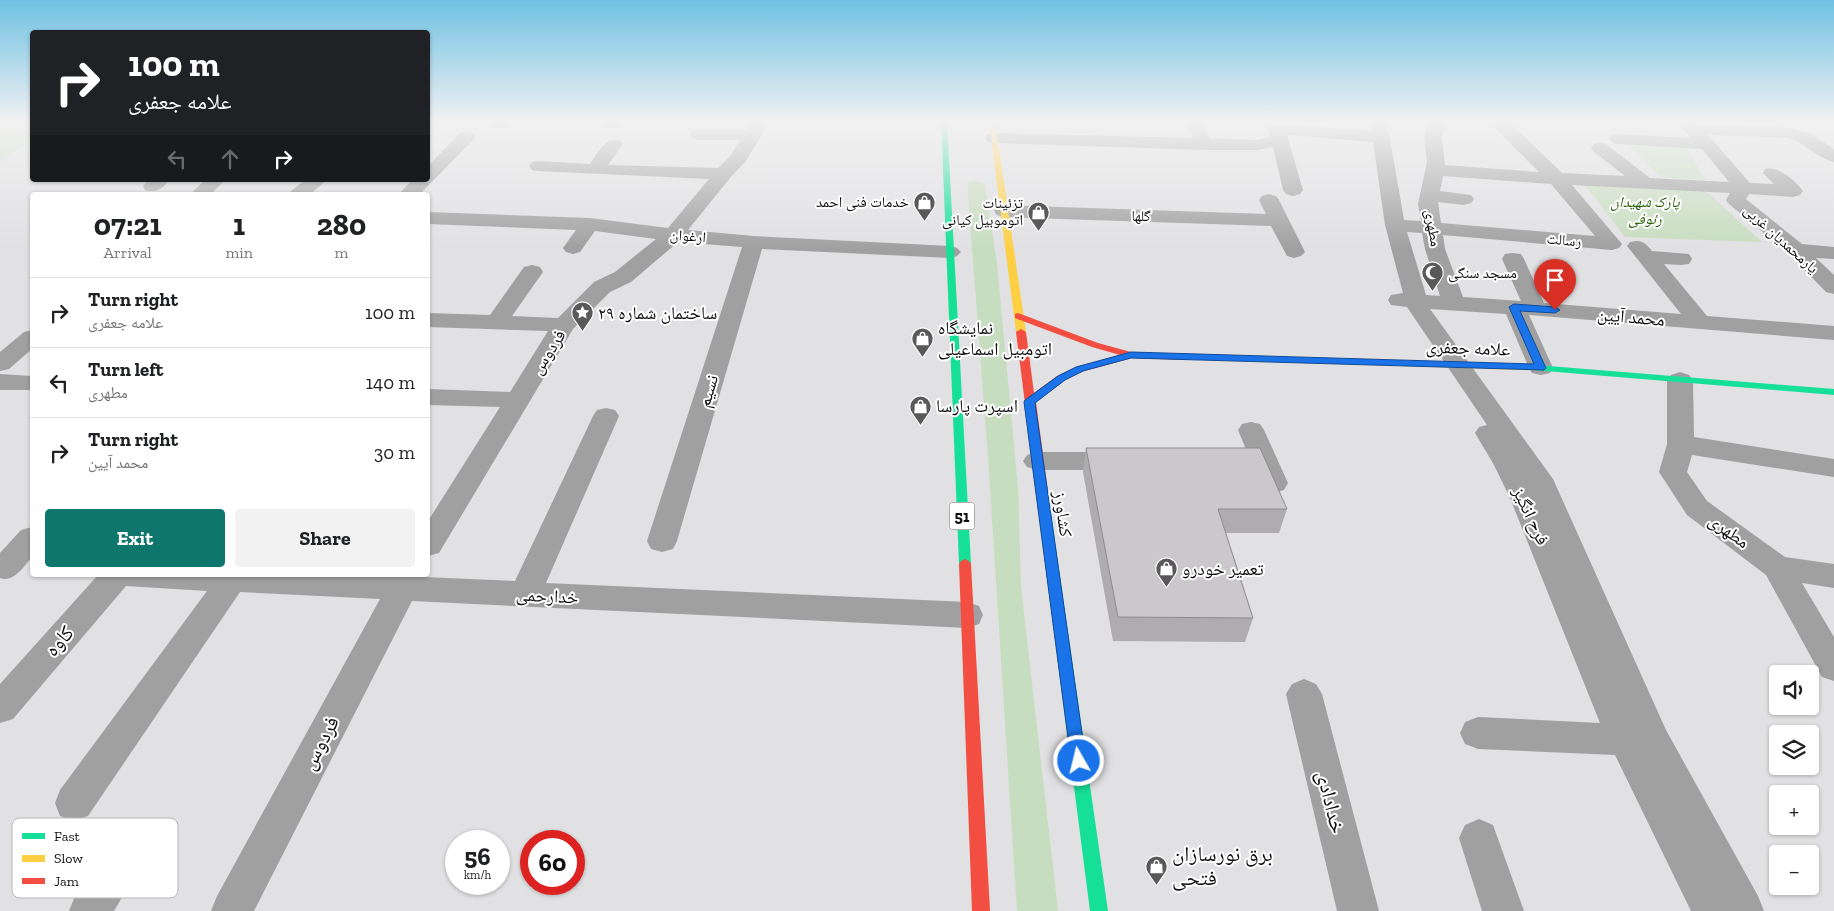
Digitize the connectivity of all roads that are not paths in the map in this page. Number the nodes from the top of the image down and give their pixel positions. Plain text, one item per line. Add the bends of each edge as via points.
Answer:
1 (440, 164) edge
2 (600, 164) edge
3 (733, 164) edge
4 (946, 164) edge
5 (998, 164) edge
6 (1287, 164) edge
7 (1378, 164) edge
8 (1379, 164) edge
9 (1436, 164) edge
10 (1541, 164) edge
11 (1621, 164) edge
12 (1723, 164) edge
13 (538, 166) dead end
14 (595, 170) junction
15 (1435, 170) junction
16 (430, 174) edge
17 (723, 174) junction
18 (1772, 174) dead end
19 (1556, 178) junction
20 (214, 182) edge
21 (315, 182) edge
22 (421, 182) edge
23 (1645, 182) junction
24 (1743, 187) junction
25 (1293, 190) dead end
26 (202, 192) edge
27 (300, 192) edge
28 (411, 192) edge
29 (1132, 196) dead end
30 (1430, 196) junction
31 (1464, 199) dead end
32 (1268, 200) dead end
33 (496, 203) dead end
34 (1004, 211) junction
35 (430, 218) edge
36 (483, 219) junction
37 (1278, 220) junction
38 (1138, 223) junction
39 (590, 224) junction
40 (1395, 225) junction
41 (1432, 229) junction
42 (673, 235) junction
43 (754, 242) junction
44 (573, 248) dead end
45 (1796, 250) junction
46 (950, 252) junction
47 (1294, 252) dead end
48 (1834, 253) edge
49 (1514, 259) dead end
50 (1681, 259) dead end
51 (532, 272) dead end
52 (1834, 288) edge
53 (1407, 300) junction
54 (1454, 303) junction
55 (1525, 308) junction
56 (1018, 316) junction
57 (430, 322) edge
58 (496, 323) junction
59 (1702, 323) junction
60 (564, 325) junction
61 (1834, 333) edge
62 (30, 339) edge
63 (1131, 355) junction
64 (0, 364) edge
65 (1448, 365) junction
66 (1541, 368) junction
67 (1680, 380) junction
68 (0, 382) edge
69 (30, 383) edge
70 (1834, 392) edge
71 (430, 397) edge
72 (517, 400) junction
73 (1029, 402) junction
74 (606, 416) dead end
75 (1251, 430) dead end
76 (1681, 444) junction
77 (1038, 461) junction
78 (1146, 461) edge
79 (1235, 461) edge
80 (1264, 462) junction
81 (1834, 468) edge
82 (1277, 490) edge
83 (30, 541) edge
84 (662, 541) dead end
85 (430, 542) edge
86 (1778, 567) junction
87 (12, 568) edge
88 (1834, 576) edge
89 (115, 577) edge
90 (186, 577) edge
91 (216, 578) edge
92 (405, 582) edge
93 (525, 594) junction
94 (967, 615) junction
95 (1834, 667) edge
96 (1304, 694) dead end
97 (0, 708) edge
98 (1478, 733) dead end
99 (1628, 740) junction
100 (74, 803) dead end
101 (1479, 838) dead end
102 (98, 898) edge
103 (90, 911) edge
104 (232, 911) edge
105 (981, 911) edge
106 (1099, 911) edge
107 (1358, 911) edge
108 (1503, 911) edge
109 (1713, 911) edge
110 (1743, 911) edge

1 - 16 street
2 - 14 street
3 - 17 street, فردوس
4 - 46 main road, 51
5 - 34 main road, کشاورز
6 - 25 street
7 - 53 street, فرح انگیز
8 - 40 street
9 - 15 street, مطهری
10 - 19 street
11 - 23 street
12 - 24 street, یارمحمدیان غربی
13 - 14 street
14 - 17 street
15 - 19 street
15 - 30 street, مطهری
17 - 42 street, فردوس
18 - 24 street via 1793,191
19 - 23 street
19 - 41 street, رسالت via 1612,244
20 - 26 street
21 - 27 street
22 - 28 street
23 - 24 street
24 - 45 street, یارمحمدیان غربی via 1736,200
29 - 38 street
30 - 31 street
30 - 41 street, مطهری
32 - 37 street
33 - 36 street
34 - 38 street, گلها
34 - 56 main road, کشاورز
35 - 36 street, ارغوان
36 - 39 street, ارغوان
37 - 38 street, گلها
37 - 47 street
39 - 42 street, ارغوان
39 - 44 street
40 - 41 street
40 - 53 street
41 - 54 street, مطهری via 1435,249
42 - 43 street, ارغوان
42 - 60 street, فردوس via 623,277 602,287
43 - 46 street, ارغوان
43 - 84 street, نسیم
45 - 48 street
45 - 52 street, یارمحمدیان غربی
46 - 94 main road, 51
49 - 55 street
50 - 59 street via 1642,252
51 - 58 street
53 - 54 street, محمد آیین
53 - 65 street, فرح انگیز
54 - 55 street, محمد آیین
55 - 59 street, محمد آیین
55 - 66 street
56 - 63 main road, علامه جعفری via 1087,343
56 - 73 main road, کشاورز
57 - 58 street
58 - 60 street
59 - 61 street, محمد آیین via 1737,334
60 - 72 street, فردوس
62 - 64 street
63 - 65 main road, علامه جعفری
63 - 73 main road, علامه جعفری via 1080,369 1061,378
65 - 66 main road, علامه جعفری
65 - 99 street, فرح انگیز via 1498,447
65 - 110 street via 1539,479 1652,738
66 - 67 main road, علامه جعفری
67 - 70 main road, علامه جعفری
67 - 76 street, مطهری
68 - 69 street
71 - 72 street
72 - 85 street, فردوس
73 - 77 main road, کشاورز
74 - 93 street
75 - 80 street
76 - 81 street
76 - 86 street, مطهری via 1673,472 1697,508
77 - 78 street
77 - 106 main road, کشاورز
79 - 80 street
80 - 82 street
83 - 87 street
86 - 88 street
86 - 95 street, مطهری
89 - 97 street, کاوه
90 - 91 street, خدارحمی
91 - 92 street, خدارحمی
91 - 100 street
92 - 93 street, خدارحمی
92 - 104 street, فردوس
93 - 94 street, خدارحمی
94 - 105 main road, 51
96 - 107 street, خدادادی
98 - 99 street
99 - 109 street, فرح انگیز via 1660,810
101 - 108 street
102 - 103 street

